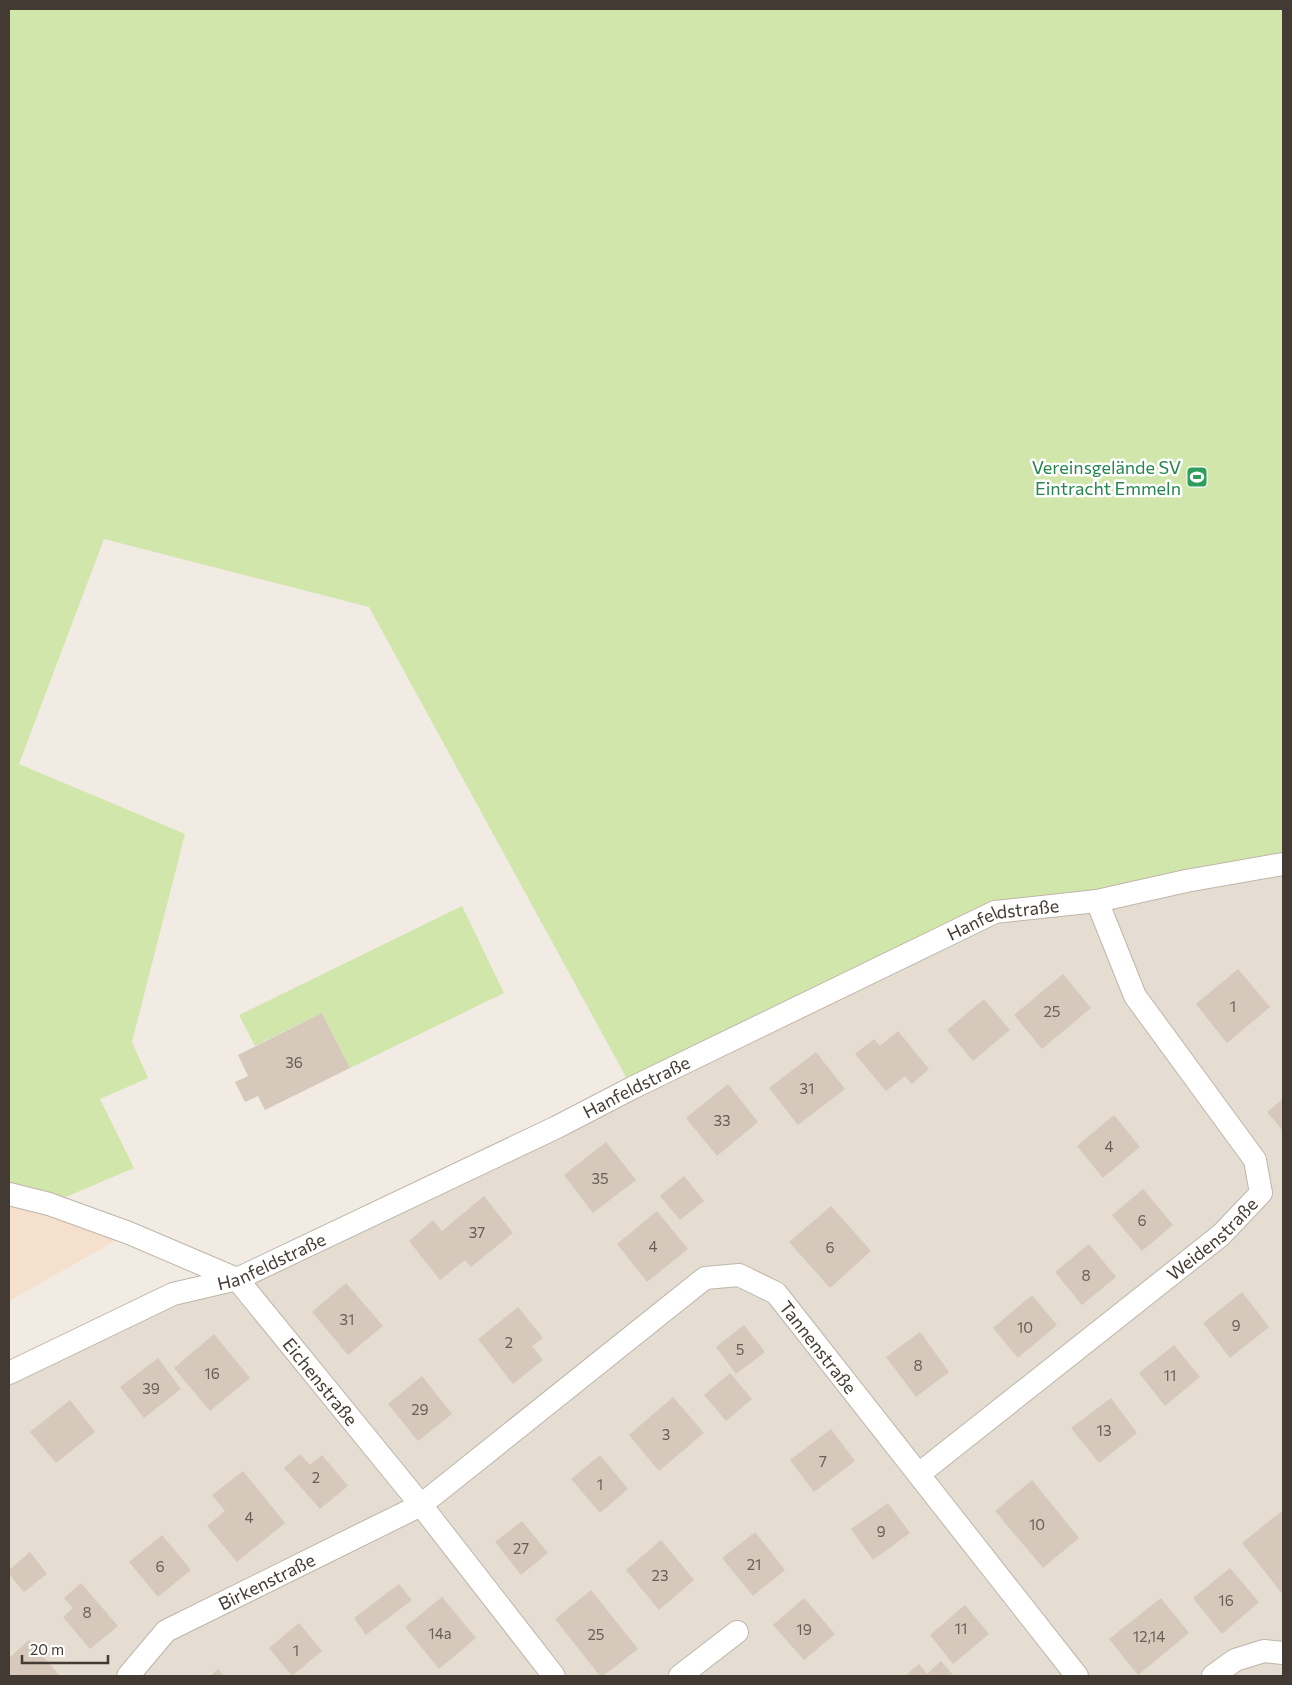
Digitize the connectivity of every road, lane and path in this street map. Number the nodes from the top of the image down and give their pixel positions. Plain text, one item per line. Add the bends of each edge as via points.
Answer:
1 (1283, 864) edge
2 (1097, 901) junction
3 (9, 1194) edge
4 (237, 1279) junction
5 (9, 1373) edge
6 (919, 1474) junction
7 (421, 1505) junction
8 (737, 1632) dead end
9 (1283, 1653) edge
10 (128, 1676) edge
11 (554, 1676) edge
12 (680, 1676) edge
13 (1077, 1676) edge
14 (1212, 1676) edge

1 - 2 street, Hanfeldstraße
2 - 4 street, Hanfeldstraße via 995,912 557,1127
2 - 6 street, Weidenstraße via 1135,996 1255,1160 1261,1193 1222,1235
3 - 4 street, Eichenstraße via 49,1204 130,1233
4 - 5 street, Hanfeldstraße via 173,1294
4 - 7 street, Eichenstraße
6 - 7 street, Tannenstraße via 776,1293 739,1275 706,1278
6 - 13 street, Tannenstraße
7 - 10 street, Birkenstraße via 166,1631
7 - 11 street, Eichenstraße
8 - 12 street
9 - 14 street via 1264,1651 1235,1660

